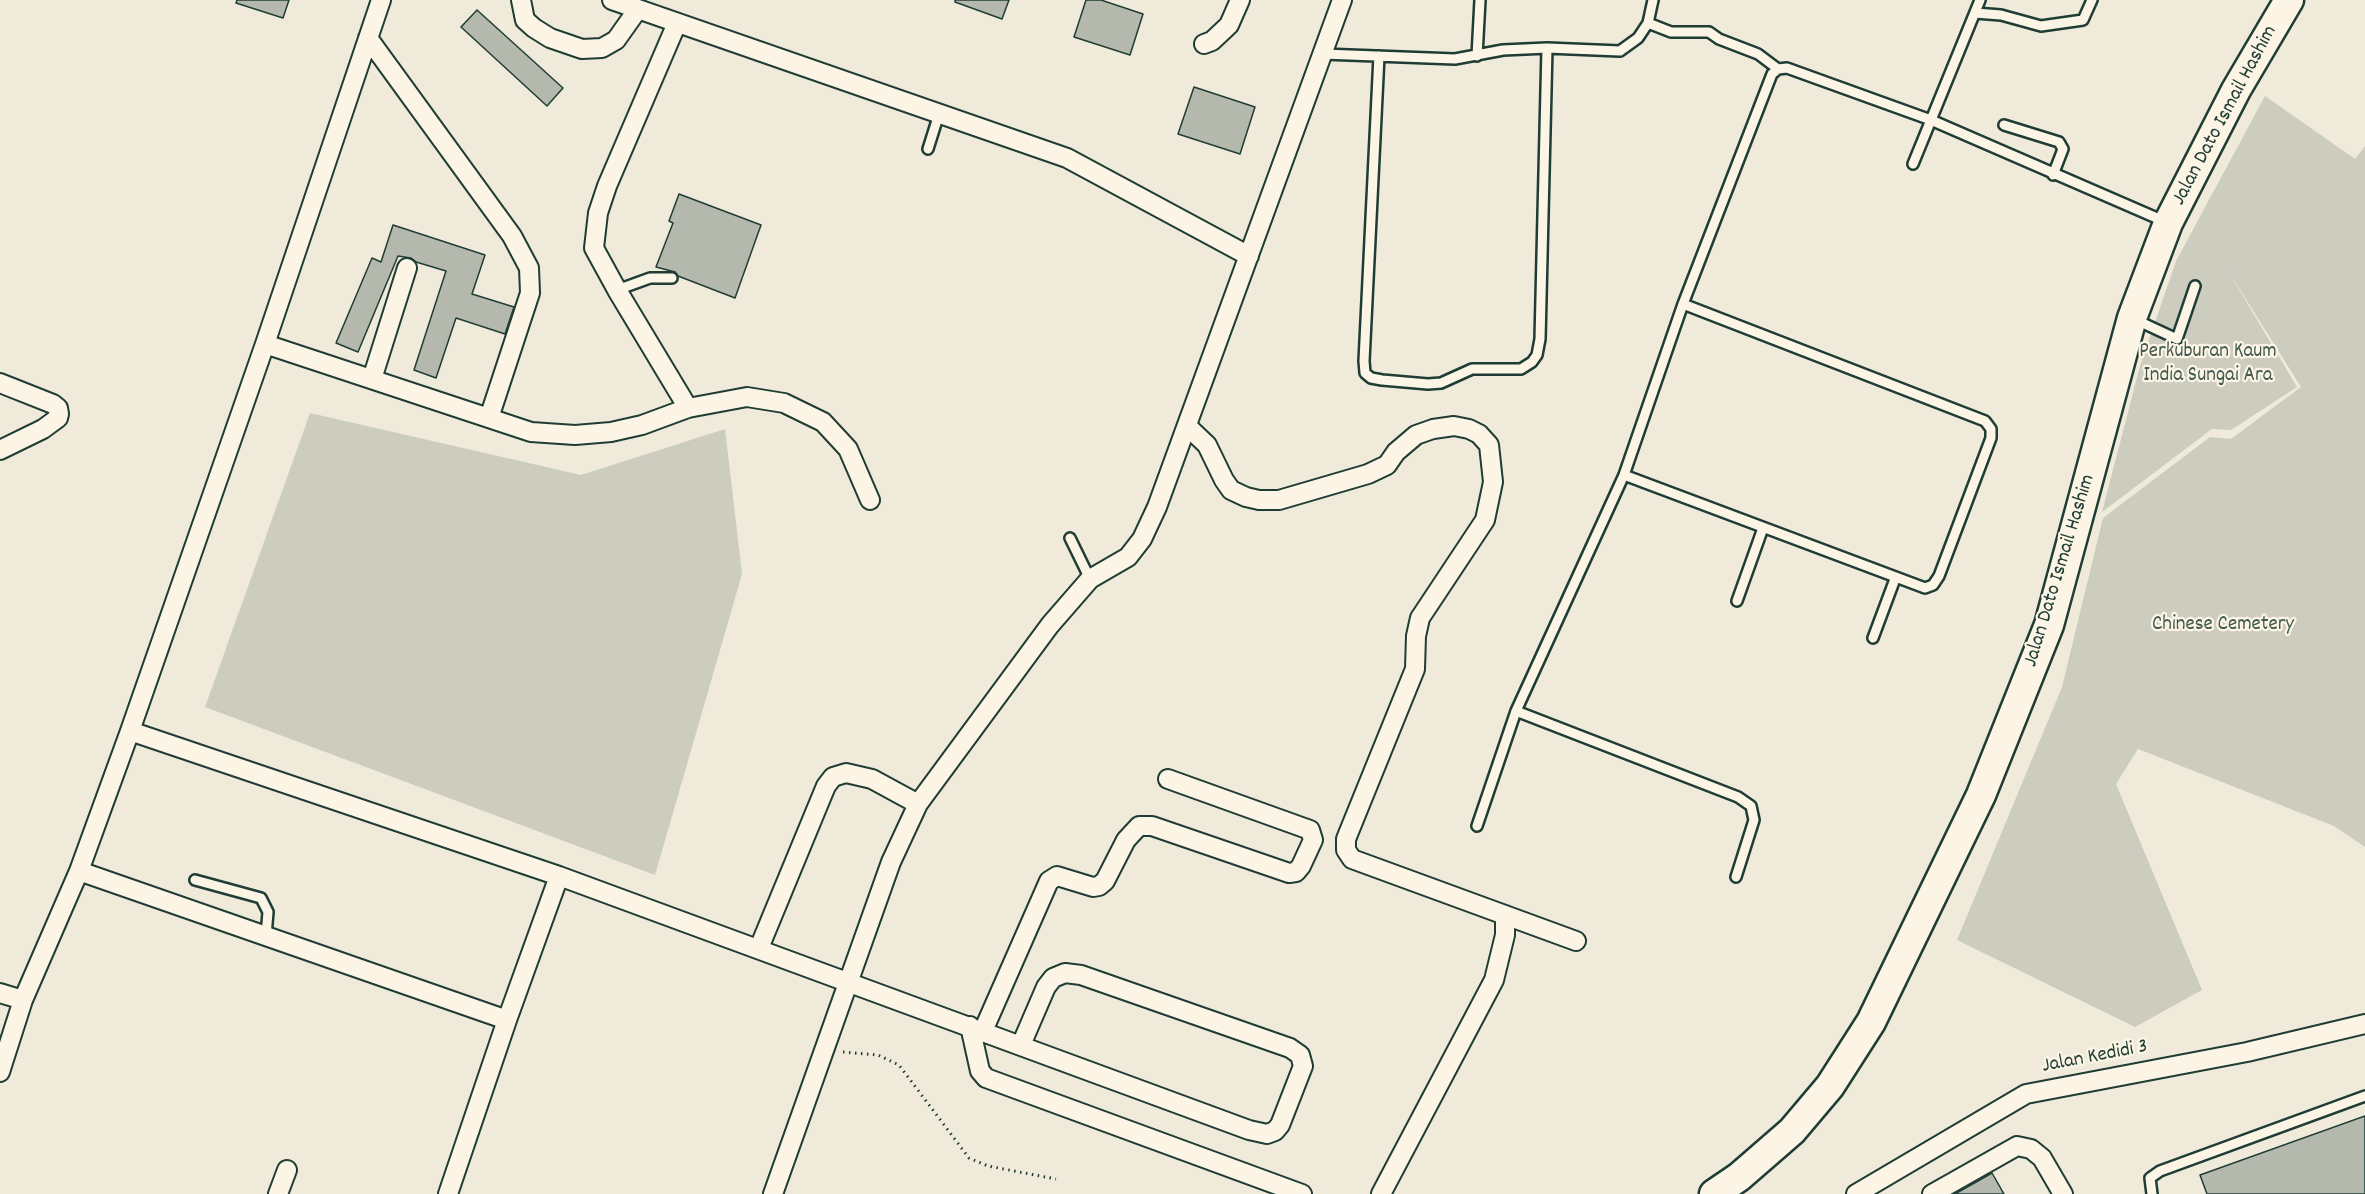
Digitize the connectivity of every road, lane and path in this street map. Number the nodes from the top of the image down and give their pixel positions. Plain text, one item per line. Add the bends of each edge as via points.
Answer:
1 (381, 0) edge
2 (521, 0) edge
3 (612, 0) edge
4 (1240, 0) edge
5 (1342, 0) edge
6 (1480, 0) edge
7 (1653, 0) edge
8 (1980, 0) edge
9 (2092, 0) edge
10 (2289, 0) edge
11 (638, 9) junction
12 (1975, 13) junction
13 (677, 23) junction
14 (1648, 23) junction
15 (368, 38) junction
16 (1204, 44) dead end
17 (1547, 48) junction
18 (1323, 54) junction
19 (1379, 56) junction
20 (1477, 56) junction
21 (1778, 69) junction
22 (939, 114) junction
23 (1931, 120) junction
24 (2004, 125) dead end
25 (928, 149) dead end
26 (1913, 164) dead end
27 (2053, 175) junction
28 (2168, 223) junction
29 (1249, 256) junction
30 (407, 268) dead end
31 (672, 278) dead end
32 (2195, 286) dead end
33 (617, 290) junction
34 (1683, 304) junction
35 (2132, 318) junction
36 (265, 344) junction
37 (372, 379) junction
38 (0, 383) edge
39 (688, 408) junction
40 (489, 418) junction
41 (1187, 426) junction
42 (0, 450) edge
43 (1624, 475) junction
44 (870, 500) dead end
45 (1762, 528) junction
46 (1070, 538) dead end
47 (1090, 579) junction
48 (1895, 579) junction
49 (1737, 601) dead end
50 (1873, 638) dead end
51 (1516, 711) junction
52 (130, 731) junction
53 (1168, 779) dead end
54 (918, 804) junction
55 (1477, 826) dead end
56 (79, 871) junction
57 (559, 876) junction
58 (1736, 877) dead end
59 (195, 880) dead end
60 (1505, 915) junction
61 (266, 936) junction
62 (1576, 941) dead end
63 (759, 948) junction
64 (848, 981) junction
65 (0, 993) edge
66 (23, 1000) junction
67 (507, 1020) junction
68 (2365, 1024) edge
69 (976, 1028) junction
70 (1021, 1045) junction
71 (823, 1050) junction
72 (0, 1072) edge
73 (2365, 1096) edge
74 (287, 1170) dead end
75 (1056, 1179) dead end
76 (1736, 1185) edge
77 (278, 1194) edge
78 (448, 1194) edge
79 (772, 1194) edge
80 (1302, 1194) edge
81 (1381, 1194) edge
82 (1714, 1194) edge
83 (1856, 1194) edge
84 (1932, 1194) edge
85 (2063, 1194) edge
86 (2152, 1194) edge

1 - 15 street
2 - 11 street via 525,20 534,28 582,49 602,48 616,40
3 - 11 street
4 - 16 street via 1229,25
5 - 18 street
6 - 20 lane
7 - 14 lane
8 - 12 lane
9 - 12 lane via 2083,20 2041,26 2001,15
10 - 28 main road, Jalan Dato Ismail Hashim via 2236,90
11 - 13 street
12 - 23 lane
13 - 22 street
13 - 33 street via 598,213 594,248
14 - 17 lane via 1638,38 1620,51
14 - 21 lane via 1671,32 1709,32 1758,54
15 - 36 street
15 - 40 street via 512,236 529,268 530,293
17 - 19 lane via 1537,355 1521,369 1472,369 1441,383 1428,384 1382,380 1365,373
17 - 20 lane via 1503,50
18 - 19 lane
18 - 29 street
19 - 20 lane
21 - 23 lane via 1787,68
21 - 34 lane via 1772,74
22 - 25 lane
22 - 29 street via 1067,158
23 - 26 lane
23 - 27 lane
24 - 27 lane via 2059,142 2063,149
27 - 28 lane
28 - 35 main road, Jalan Dato Ismail Hashim
29 - 41 street
30 - 37 street
31 - 33 lane via 650,278
32 - 35 lane via 2177,339
33 - 39 street
34 - 43 lane
34 - 48 lane via 1985,420 1991,438 1939,576 1925,588
35 - 76 main road, Jalan Dato Ismail Hashim via 2049,625 1981,795 1871,1022 1830,1086 1792,1131
36 - 37 street
36 - 52 street
37 - 40 street
38 - 42 street via 53,404 59,414 43,429
39 - 40 street via 632,427 575,435 531,432
39 - 44 street via 747,397 784,403 823,422 848,449
41 - 47 street via 1142,539 1128,556
41 - 60 street via 1207,445 1231,490 1259,500 1279,500 1368,474 1387,465 1416,435 1433,429 1469,429 1489,445 1493,482 1485,520 1419,618 1414,669 1346,839 1346,850 1352,859
43 - 45 lane
43 - 51 lane
45 - 48 lane
45 - 49 lane
46 - 47 lane
47 - 54 street via 1050,625
48 - 50 lane
51 - 55 lane
51 - 58 lane via 1738,796 1751,806 1754,820
52 - 56 street
52 - 57 street
53 - 69 street via 1310,830 1313,840 1301,866 1296,873 1289,873 1152,826 1139,826 1126,840 1100,886 1057,876 1049,881
54 - 63 street via 872,779 846,773 834,777 826,786
54 - 64 street via 891,862
56 - 61 street
56 - 66 street
57 - 63 street
57 - 67 street
59 - 61 lane via 261,898 268,912
60 - 62 street
60 - 81 street via 1505,935 1494,980
61 - 67 street
63 - 64 street
64 - 69 street
64 - 71 street
65 - 66 street
66 - 72 street
67 - 78 street
68 - 83 street, Jalan Kedidi 3 via 2247,1052 2026,1094
69 - 70 street
69 - 80 street via 980,1071 986,1078
70 - 70 street via 1267,1134 1280,1125 1303,1066 1300,1055 1290,1048 1081,975 1065,973 1053,978 1046,987
71 - 75 path via 878,1055 899,1065 969,1158 988,1166
71 - 79 street
73 - 86 lane via 2160,1171 2150,1178
74 - 77 street
76 - 82 main road, Jalan Dato Ismail Hashim
84 - 85 street via 2017,1146 2031,1149 2042,1158

